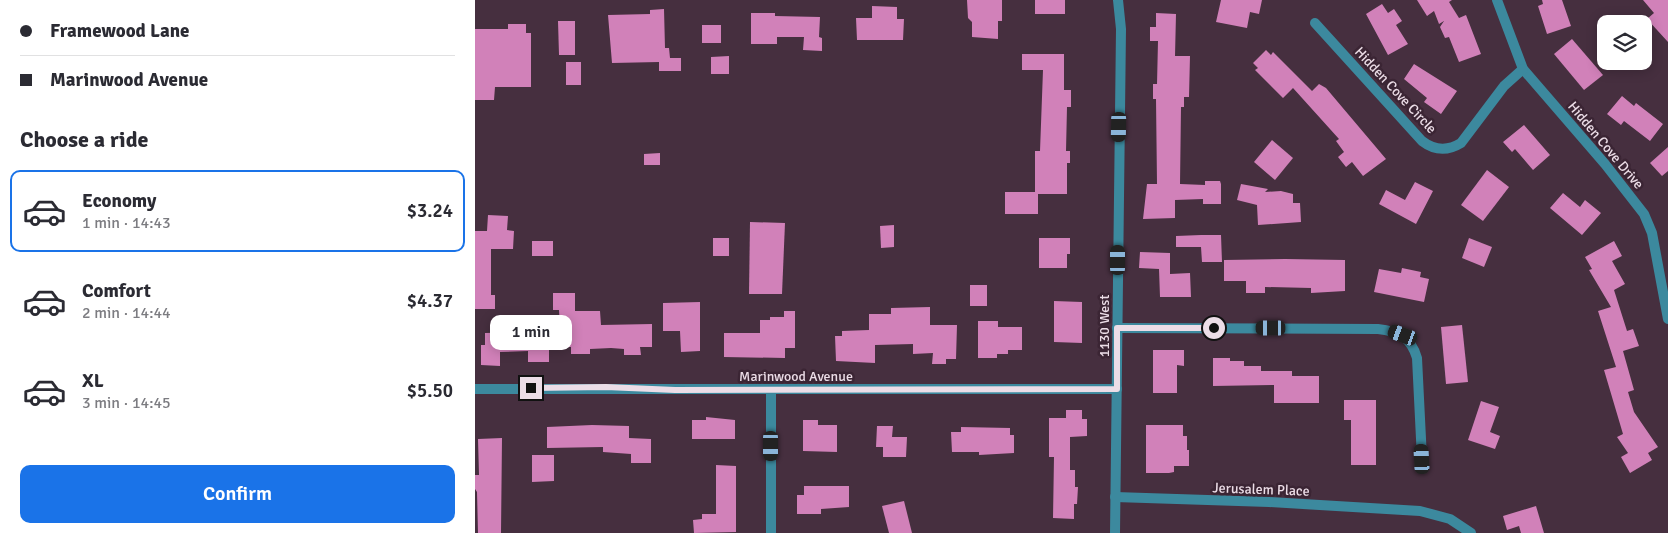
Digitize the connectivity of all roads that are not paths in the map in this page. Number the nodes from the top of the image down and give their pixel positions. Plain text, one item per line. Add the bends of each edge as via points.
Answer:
1 (1118, 0) edge
2 (1497, 0) edge
3 (1315, 23) dead end
4 (1523, 68) junction
5 (1668, 319) edge
6 (1117, 328) junction
7 (475, 389) edge
8 (1117, 389) junction
9 (771, 390) junction
10 (1422, 459) dead end
11 (1115, 497) junction
12 (771, 533) edge
13 (1115, 533) edge
14 (1471, 533) edge

1 - 6 street, 1130 West via 1121,29
2 - 4 street, Hidden Cove Drive
3 - 4 street, Hidden Cove Circle via 1422,141 1439,149 1461,143 1504,86
4 - 5 street, Hidden Cove Drive via 1644,214 1653,233
6 - 8 street, 1130 West
6 - 10 street via 1371,329 1403,335 1414,348 1417,358
7 - 9 street, Marinwood Avenue
8 - 9 street, Marinwood Avenue
8 - 11 street, 1130 West
9 - 12 street
11 - 13 street, 1130 West
11 - 14 street, Jerusalem Place via 1405,510 1440,515

